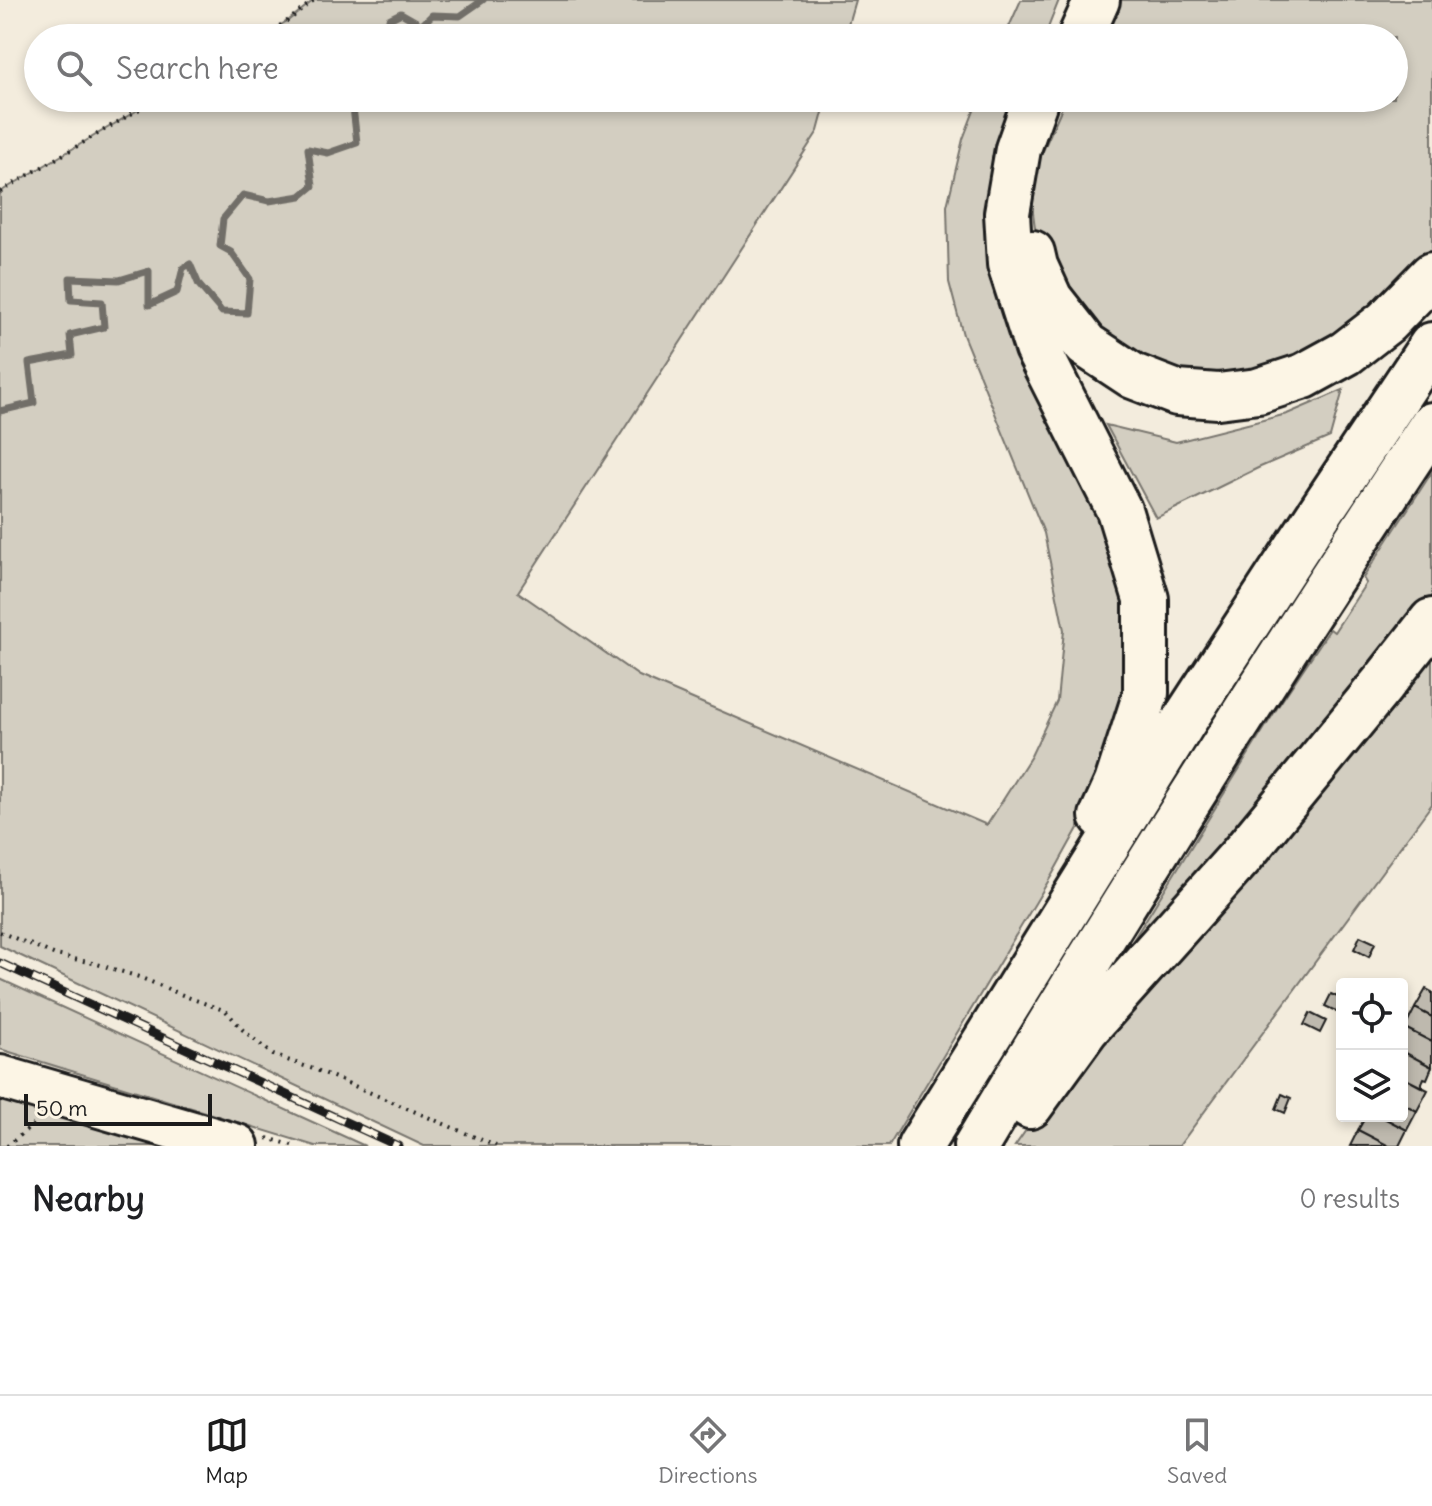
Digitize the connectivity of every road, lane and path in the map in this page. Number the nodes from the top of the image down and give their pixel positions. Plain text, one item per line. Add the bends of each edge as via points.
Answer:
1 (314, 0) edge
2 (1071, 0) edge
3 (1097, 0) edge
4 (282, 24) edge
5 (1062, 24) edge
6 (1086, 24) edge
7 (134, 112) edge
8 (1031, 112) edge
9 (1048, 112) edge
10 (0, 192) edge
11 (1432, 275) edge
12 (1432, 345) edge
13 (1432, 425) edge
14 (1432, 621) edge
15 (0, 932) edge
16 (1032, 968) junction
17 (0, 1077) edge
18 (237, 1146) edge
19 (496, 1146) edge
20 (920, 1146) edge
21 (976, 1146) edge
22 (1007, 1146) edge

1 - 4 path
2 - 5 highway
3 - 6 highway
7 - 10 path
8 - 16 highway via 1018,149 1007,213 1010,264 1037,348 1119,510 1146,599 1146,693 1117,783
9 - 11 highway via 1031,161 1024,215 1035,266 1050,299 1086,345 1133,376 1177,393 1218,396 1258,391 1304,376 1386,322
12 - 16 highway via 1201,696
13 - 21 highway via 1176,819
14 - 22 highway via 1241,856 1086,1029 1017,1124
15 - 19 path via 226,1011 273,1055
16 - 20 highway
17 - 18 street

